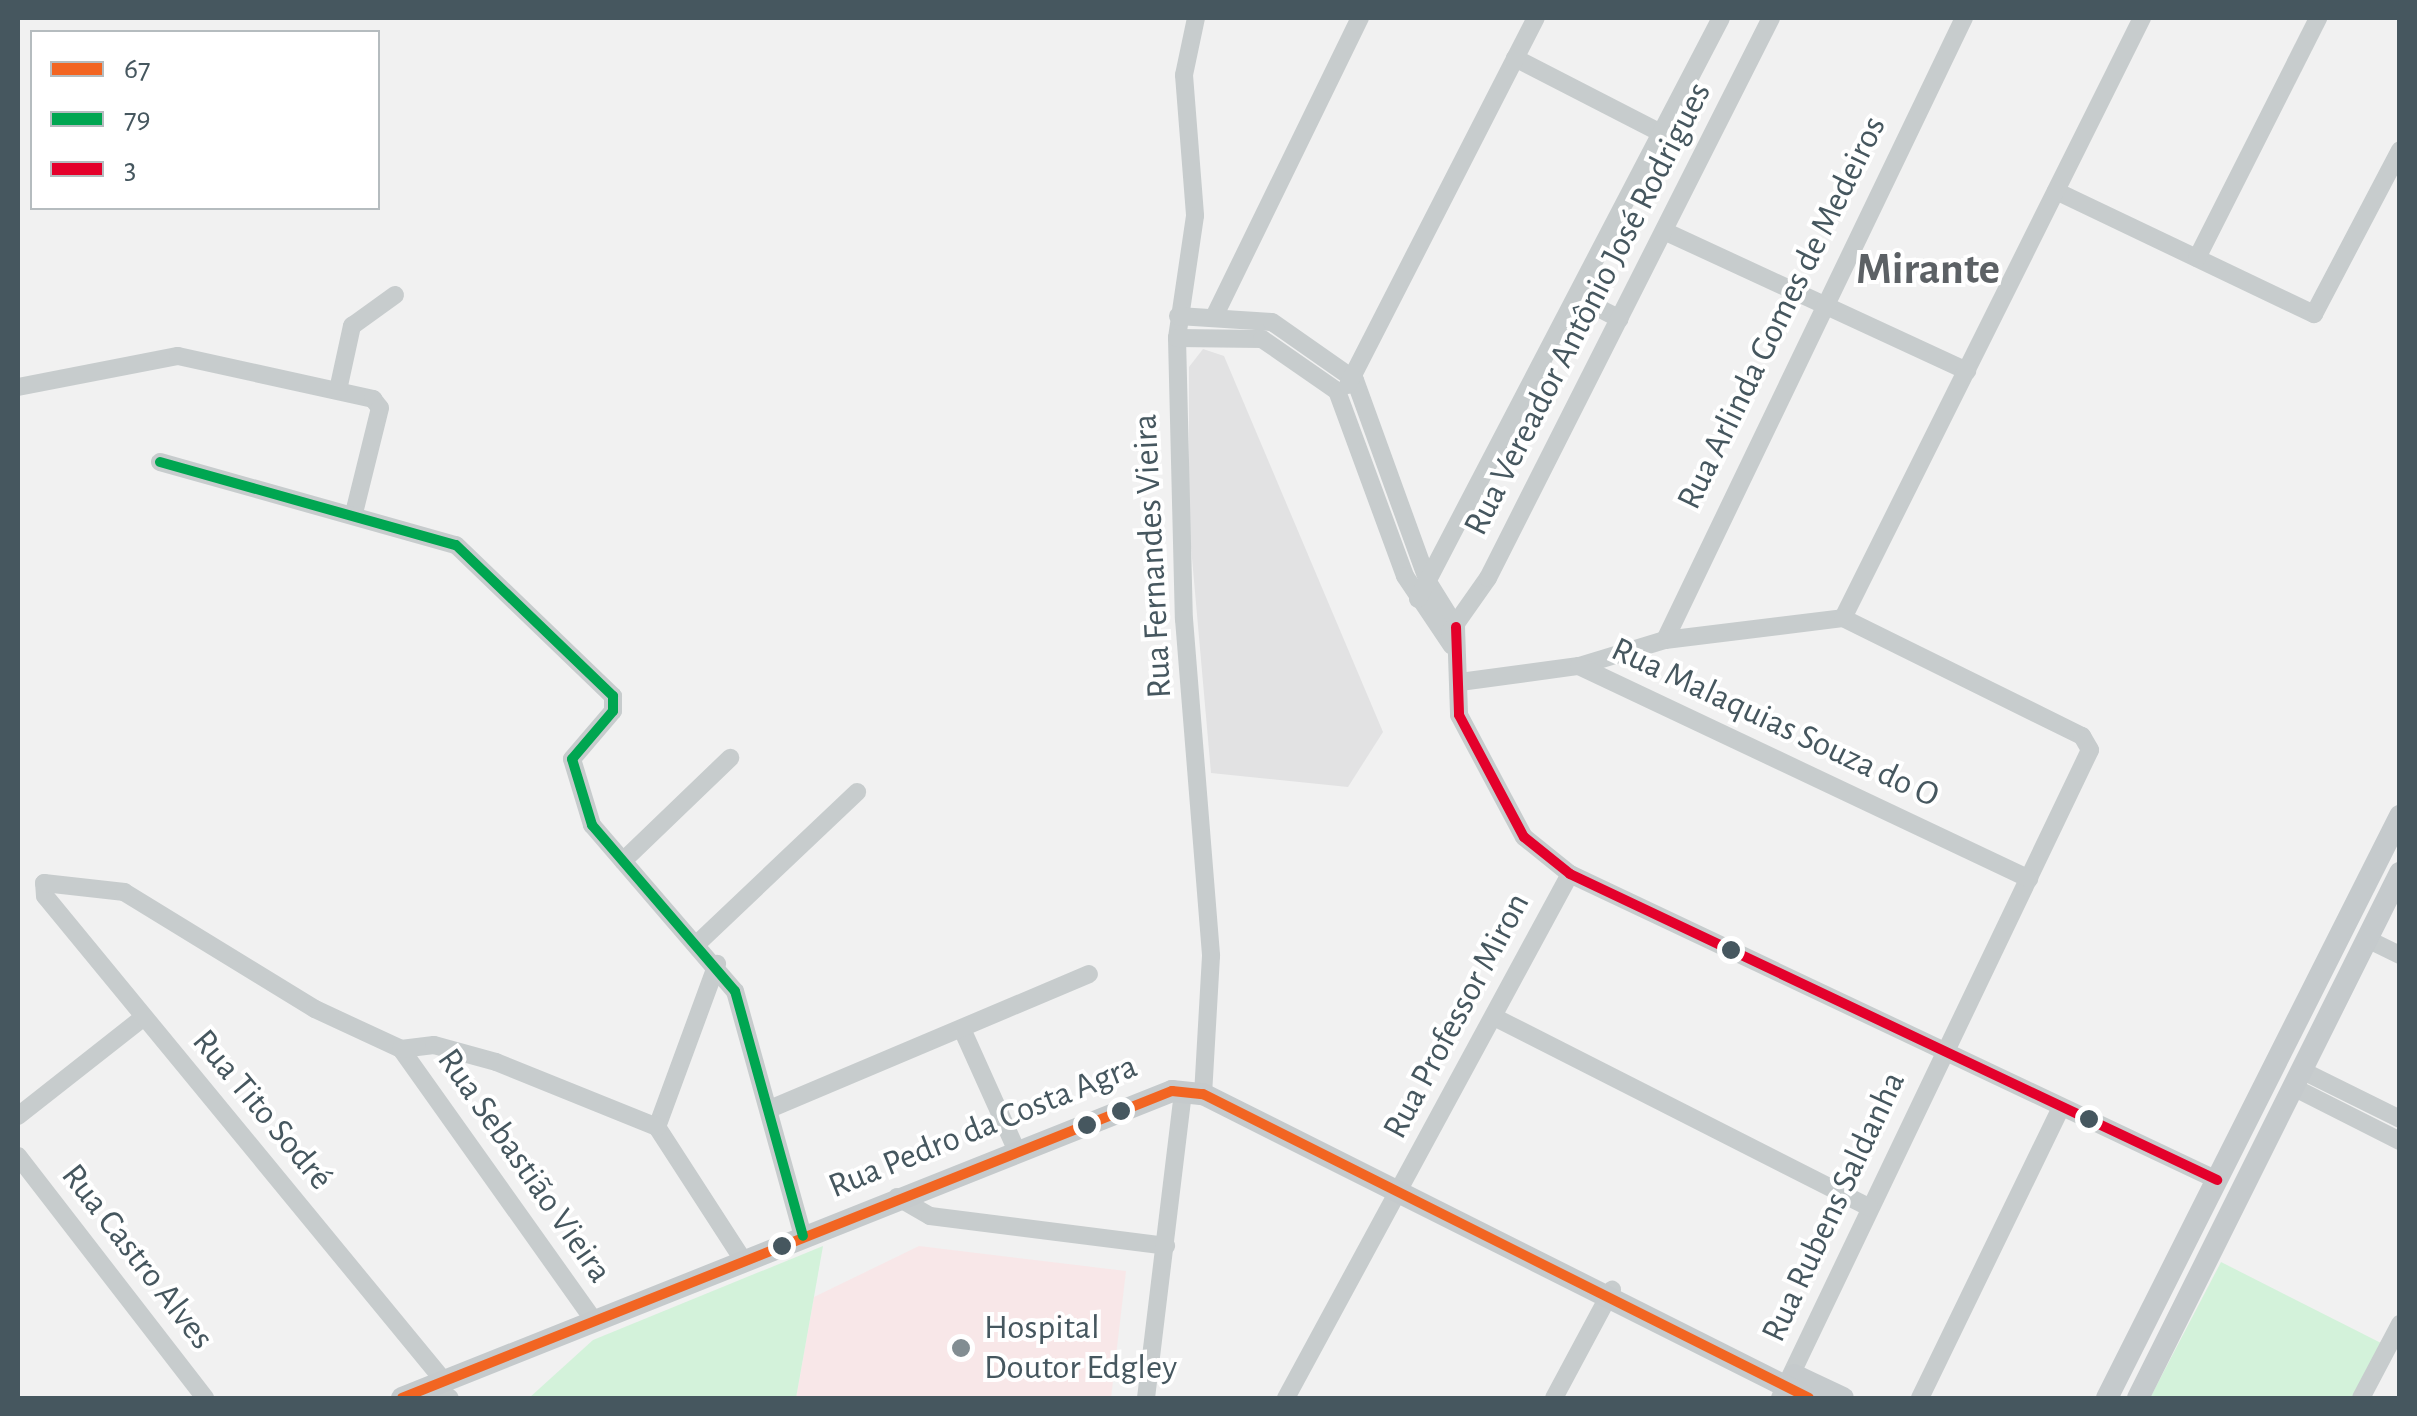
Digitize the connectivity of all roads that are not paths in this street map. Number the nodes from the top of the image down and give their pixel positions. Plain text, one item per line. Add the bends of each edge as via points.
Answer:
1 (1196, 18) edge
2 (1360, 18) edge
3 (1536, 18) edge
4 (1721, 18) edge
5 (1771, 18) edge
6 (1964, 18) edge
7 (2142, 18) edge
8 (2318, 18) edge
9 (1515, 58) junction
10 (1661, 134) junction
11 (2400, 150) edge
12 (2056, 191) junction
13 (1664, 231) junction
14 (2197, 258) junction
15 (394, 295) dead end
16 (1577, 297) junction
17 (1822, 304) junction
18 (1215, 315) junction
19 (1178, 316) junction
20 (1620, 319) junction
21 (1177, 338) junction
22 (1321, 363) junction
23 (1967, 371) junction
24 (1355, 380) junction
25 (18, 387) edge
26 (338, 390) junction
27 (1337, 391) junction
28 (160, 462) dead end
29 (354, 513) junction
30 (1428, 582) junction
31 (1418, 599) junction
32 (1843, 618) junction
33 (1452, 637) junction
34 (1665, 640) junction
35 (1579, 666) junction
36 (1460, 682) junction
37 (730, 758) dead end
38 (857, 792) dead end
39 (2400, 816) edge
40 (623, 862) junction
41 (2400, 873) edge
42 (1570, 874) junction
43 (2029, 879) junction
44 (2366, 939) junction
45 (699, 942) junction
46 (2400, 955) edge
47 (717, 964) junction
48 (1089, 974) dead end
49 (144, 1017) junction
50 (1498, 1018) junction
51 (962, 1029) junction
52 (401, 1050) junction
53 (1944, 1050) junction
54 (2297, 1079) junction
55 (1193, 1093) junction
56 (2061, 1107) junction
57 (772, 1108) junction
58 (18, 1116) edge
59 (2400, 1119) edge
60 (657, 1127) junction
61 (2400, 1141) edge
62 (1016, 1149) junction
63 (18, 1156) edge
64 (2217, 1180) junction
65 (1398, 1192) junction
66 (897, 1197) junction
67 (1870, 1207) junction
68 (803, 1236) junction
69 (1166, 1246) junction
70 (743, 1260) junction
71 (1606, 1290) junction
72 (594, 1320) junction
73 (2398, 1328) edge
74 (1786, 1386) edge
75 (442, 1388) edge
76 (206, 1398) edge
77 (402, 1398) edge
78 (1146, 1398) edge
79 (1286, 1398) edge
80 (1554, 1398) edge
81 (1809, 1398) edge
82 (1843, 1398) edge
83 (1920, 1398) edge
84 (2107, 1398) edge
85 (2138, 1398) edge
86 (2362, 1398) edge

1 - 19 street, Rua Fernandes Vieira via 1184,75 1195,216
2 - 18 street
3 - 9 street
4 - 10 street, Rua Vereador Antônio José Rodrigues
5 - 13 street, Rua Vereador Antônio José Rodrigues
6 - 17 street, Rua Arlinda Gomes de Medeiros
7 - 12 street
8 - 14 street
9 - 10 street
9 - 24 street
10 - 16 street, Rua Vereador Antônio José Rodrigues
11 - 14 street via 2314,314
12 - 14 street
12 - 23 street
13 - 17 street
13 - 20 street, Rua Vereador Antônio José Rodrigues
15 - 26 street via 352,326
16 - 20 street
16 - 30 street, Rua Vereador Antônio José Rodrigues
17 - 23 street
17 - 34 street, Rua Arlinda Gomes de Medeiros
18 - 19 street
18 - 22 street via 1272,322
19 - 21 street, Rua Fernandes Vieira
20 - 33 street, Rua Vereador Antônio José Rodrigues
21 - 22 street via 1262,339
21 - 55 street, Rua Fernandes Vieira via 1184,619 1210,956
22 - 24 street
22 - 27 street
23 - 32 street
24 - 27 street
24 - 30 street
25 - 26 street via 178,356
26 - 29 street via 378,402
27 - 31 street
28 - 29 street
29 - 40 street via 463,550 613,696 613,711 572,759 596,836
30 - 31 street, Rua Vereador Antônio José Rodrigues
30 - 33 street
31 - 33 street
32 - 34 street
32 - 43 street, Rua Rubens Saldanha via 2082,736 2090,750
33 - 36 street
34 - 35 street
35 - 36 street, Rua Malaquias Souza do O
35 - 43 street, Rua Malaquias Souza do O
36 - 42 street via 1459,715 1513,818
37 - 40 street
38 - 45 street
39 - 64 main road
40 - 45 street
41 - 44 main road
42 - 50 street, Rua Professor Miron
42 - 53 street
43 - 53 street, Rua Rubens Saldanha
44 - 46 street
44 - 54 main road
45 - 47 street
47 - 57 street via 741,1006
47 - 60 street
48 - 51 street
49 - 52 street, Rua Tito Sodré via 45,896 50,879 124,892 315,1009
49 - 58 street
49 - 75 street, Rua Tito Sodré
50 - 65 street, Rua Professor Miron
50 - 67 street
51 - 57 street
51 - 62 street
52 - 60 street via 434,1044 496,1062
52 - 72 street, Rua Sebastião Vieira
53 - 56 street
53 - 67 street, Rua Rubens Saldanha
54 - 59 street
54 - 61 street
54 - 85 main road
55 - 62 main road, Rua Pedro da Costa Agra via 1148,1096
55 - 65 main road
55 - 69 street, Rua Fernandes Vieira
56 - 64 street
56 - 83 street
57 - 68 street
60 - 70 street
62 - 66 main road, Rua Pedro da Costa Agra
63 - 76 street, Rua Castro Alves
64 - 84 main road
65 - 71 main road
65 - 79 street, Rua Professor Miron
66 - 68 main road, Rua Pedro da Costa Agra
66 - 69 street via 930,1216
67 - 74 street, Rua Rubens Saldanha
68 - 70 main road, Rua Pedro da Costa Agra
69 - 78 street, Rua Fernandes Vieira
70 - 72 main road, Rua Pedro da Costa Agra
71 - 74 main road
71 - 80 street
72 - 75 main road, Rua Pedro da Costa Agra
73 - 86 street
74 - 81 main road
74 - 82 main road
75 - 77 main road, Rua Pedro da Costa Agra

